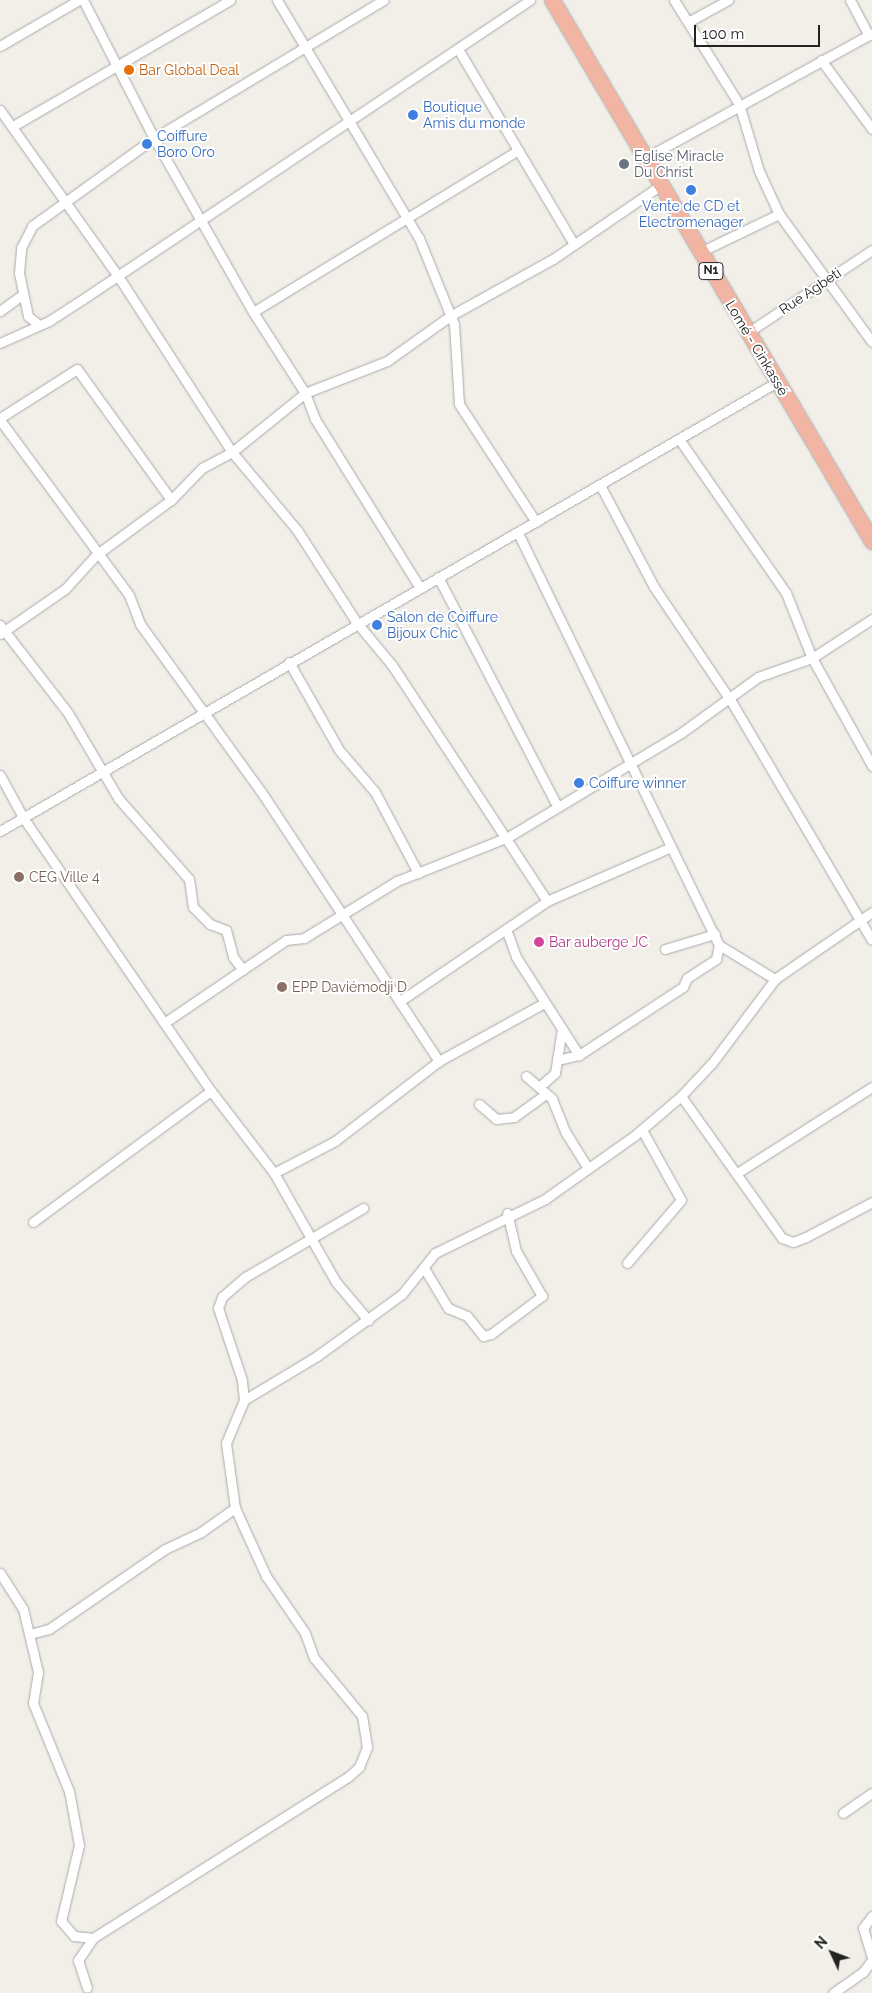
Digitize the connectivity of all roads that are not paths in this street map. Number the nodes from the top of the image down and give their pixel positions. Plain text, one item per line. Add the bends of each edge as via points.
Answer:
1 (79, 0) edge
2 (82, 0) edge
3 (230, 0) edge
4 (277, 0) edge
5 (384, 0) edge
6 (530, 0) edge
7 (552, 0) edge
8 (674, 0) edge
9 (728, 0) edge
10 (850, 0) edge
11 (688, 22) junction
12 (871, 34) edge
13 (305, 45) junction
14 (0, 46) edge
15 (458, 49) junction
16 (821, 60) junction
17 (120, 65) junction
18 (738, 104) junction
19 (0, 110) edge
20 (348, 124) junction
21 (13, 126) junction
22 (872, 129) edge
23 (154, 138) junction
24 (518, 150) junction
25 (645, 158) junction
26 (661, 185) junction
27 (65, 200) junction
28 (779, 214) junction
29 (406, 217) junction
30 (199, 220) junction
31 (574, 244) junction
32 (872, 250) edge
33 (700, 252) junction
34 (118, 276) junction
35 (829, 278) junction
36 (21, 296) junction
37 (0, 311) edge
38 (253, 312) junction
39 (450, 316) junction
40 (40, 325) junction
41 (747, 333) junction
42 (872, 342) edge
43 (0, 343) edge
44 (777, 382) junction
45 (306, 393) junction
46 (0, 419) edge
47 (679, 439) junction
48 (232, 452) junction
49 (600, 485) junction
50 (171, 500) junction
51 (536, 522) junction
52 (868, 523) edge
53 (518, 533) junction
54 (872, 540) edge
55 (96, 555) junction
56 (438, 577) junction
57 (420, 588) junction
58 (872, 619) edge
59 (357, 624) junction
60 (1, 630) edge
61 (812, 658) junction
62 (289, 662) junction
63 (731, 701) junction
64 (203, 710) junction
65 (634, 762) junction
66 (872, 766) edge
67 (102, 772) junction
68 (0, 775) edge
69 (556, 804) junction
70 (24, 819) junction
71 (0, 831) edge
72 (508, 837) junction
73 (671, 847) junction
74 (418, 873) junction
75 (547, 901) junction
76 (872, 912) edge
77 (343, 914) junction
78 (861, 919) junction
79 (506, 929) junction
80 (715, 934) junction
81 (872, 940) edge
82 (719, 945) junction
83 (665, 949) dead end
84 (243, 970) junction
85 (775, 979) junction
86 (400, 1001) junction
87 (544, 1003) junction
88 (166, 1021) junction
89 (562, 1029) junction
90 (580, 1054) junction
91 (439, 1060) junction
92 (557, 1060) junction
93 (526, 1076) dead end
94 (872, 1087) edge
95 (542, 1090) junction
96 (211, 1091) junction
97 (681, 1096) junction
98 (479, 1104) dead end
99 (642, 1130) junction
100 (587, 1166) junction
101 (274, 1173) junction
102 (737, 1173) junction
103 (872, 1202) edge
104 (363, 1208) dead end
105 (507, 1213) junction
106 (33, 1222) dead end
107 (312, 1239) junction
108 (627, 1263) dead end
109 (424, 1268) junction
110 (368, 1320) junction
111 (244, 1400) junction
112 (235, 1508) junction
113 (0, 1573) edge
114 (30, 1634) junction
115 (872, 1793) edge
116 (843, 1813) dead end
117 (872, 1916) edge
118 (93, 1938) junction
119 (872, 1959) edge
120 (87, 1988) dead end
121 (832, 1993) edge

1 - 14 street
2 - 17 street
3 - 17 street
4 - 13 street
5 - 13 street
6 - 15 street
7 - 25 highway, Lomé - Cinkassé / N1
8 - 11 street
9 - 11 street
10 - 12 street
11 - 18 street
12 - 16 street
13 - 20 street
13 - 23 street
15 - 20 street
15 - 24 street
16 - 18 street
16 - 22 street
17 - 21 street
17 - 23 street
18 - 25 street
18 - 28 street via 758,171
19 - 21 street
20 - 29 street
20 - 30 street
21 - 27 street
23 - 27 street
23 - 30 street
24 - 29 street
24 - 31 street
25 - 26 highway, Lomé - Cinkassé / N1
26 - 31 street
26 - 33 highway, Lomé - Cinkassé / N1
27 - 34 street
27 - 36 street via 32,226 21,248
28 - 33 street
28 - 35 street
29 - 38 street
29 - 39 street
30 - 34 street
30 - 38 street
31 - 39 street
32 - 35 street, Rue Agbeti
33 - 41 highway, Lomé - Cinkassé / N1
34 - 40 street
34 - 48 street
35 - 41 street, Rue Agbeti
35 - 42 street
36 - 37 street
36 - 40 street via 28,316
38 - 45 street
39 - 45 street via 387,361
39 - 51 street via 458,342 459,404
40 - 43 street
41 - 44 highway, Lomé - Cinkassé / N1
44 - 47 street
44 - 52 highway, Lomé - Cinkassé / N1
45 - 48 street
45 - 57 street via 315,419
46 - 50 street via 77,369
46 - 55 street
47 - 49 street
47 - 61 street via 786,593
48 - 50 street via 202,468
48 - 59 street via 297,530
49 - 51 street
49 - 63 street via 654,587
50 - 55 street
51 - 53 street
52 - 54 highway, Lomé - Cinkassé / N1
53 - 56 street
53 - 65 street
55 - 60 street via 65,589
55 - 64 street via 129,595 140,624
56 - 57 street
56 - 69 street
57 - 59 street
58 - 61 street
59 - 62 street
59 - 72 street via 392,665 441,745
60 - 67 street via 68,712
61 - 63 street via 758,677
61 - 66 street
62 - 64 street
62 - 74 street via 339,750 375,792
63 - 65 street
63 - 78 street
64 - 67 street
64 - 77 street
65 - 69 street
65 - 73 street
67 - 70 street
67 - 84 street via 118,798 189,879 193,906 210,924 226,930 233,957
68 - 70 street
69 - 72 street
70 - 71 street
70 - 88 street
72 - 74 street
72 - 75 street
73 - 75 street
73 - 80 street
74 - 77 street
75 - 79 street
76 - 78 street
77 - 84 street via 304,938 286,940
77 - 86 street
78 - 81 street
78 - 85 street
79 - 86 street
79 - 87 street via 516,957
80 - 82 street
80 - 83 street
82 - 85 street
82 - 90 street via 716,959 687,978 683,987
84 - 88 street
85 - 97 street
86 - 91 street
87 - 89 street
87 - 91 street
88 - 96 street
89 - 90 street
89 - 92 street
90 - 92 street
91 - 101 street via 335,1141
92 - 95 street via 555,1072
93 - 95 street
94 - 102 street
95 - 98 street via 514,1117 496,1119
95 - 100 street
96 - 101 street
96 - 106 street
97 - 99 street
97 - 102 street
99 - 100 street
99 - 108 street via 681,1200
100 - 105 street via 545,1199
101 - 107 street
102 - 103 street via 782,1238 793,1242
104 - 107 street
105 - 109 street via 435,1253
105 - 109 street via 516,1251 542,1296 491,1334 483,1336 467,1316 448,1308
107 - 110 street via 336,1282
107 - 111 street via 245,1277 222,1297 218,1308 242,1380
109 - 110 street via 402,1294
110 - 111 street
111 - 112 street via 226,1443
112 - 114 street via 201,1532 165,1549 49,1629
112 - 118 street via 266,1576 305,1633 314,1658 362,1716 367,1747 359,1767 348,1778
113 - 114 street via 23,1609
114 - 118 street via 38,1672 33,1703 69,1791 79,1845 61,1921 74,1936
115 - 116 street
117 - 119 street via 863,1928
118 - 120 street via 78,1960
119 - 121 street via 863,1972

